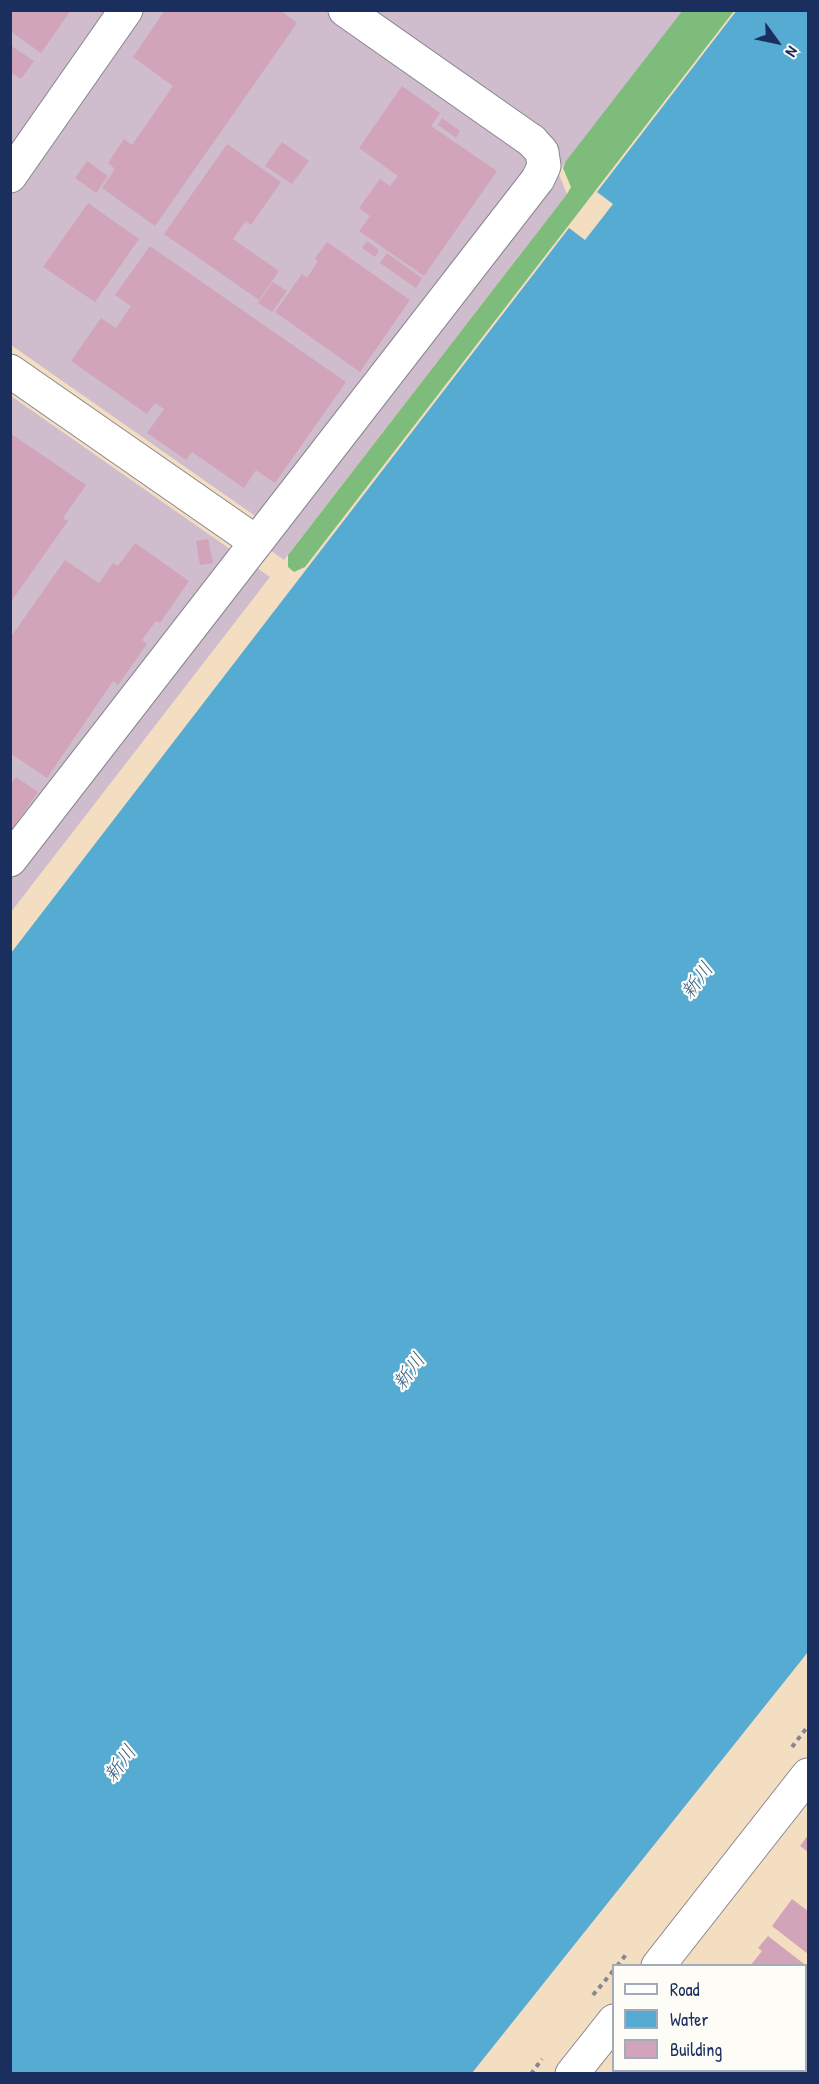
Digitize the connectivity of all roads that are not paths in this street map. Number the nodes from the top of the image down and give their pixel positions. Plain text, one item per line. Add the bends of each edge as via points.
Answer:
1 (126, 10) edge
2 (345, 10) edge
3 (10, 176) edge
4 (10, 371) edge
5 (256, 542) junction
6 (10, 860) edge
7 (808, 1775) edge
8 (659, 1964) edge
9 (612, 2023) edge
10 (572, 2073) edge

1 - 3 street
2 - 5 street via 532,141 542,152 544,166 538,179
4 - 5 street
5 - 6 street
7 - 8 street
9 - 10 street

